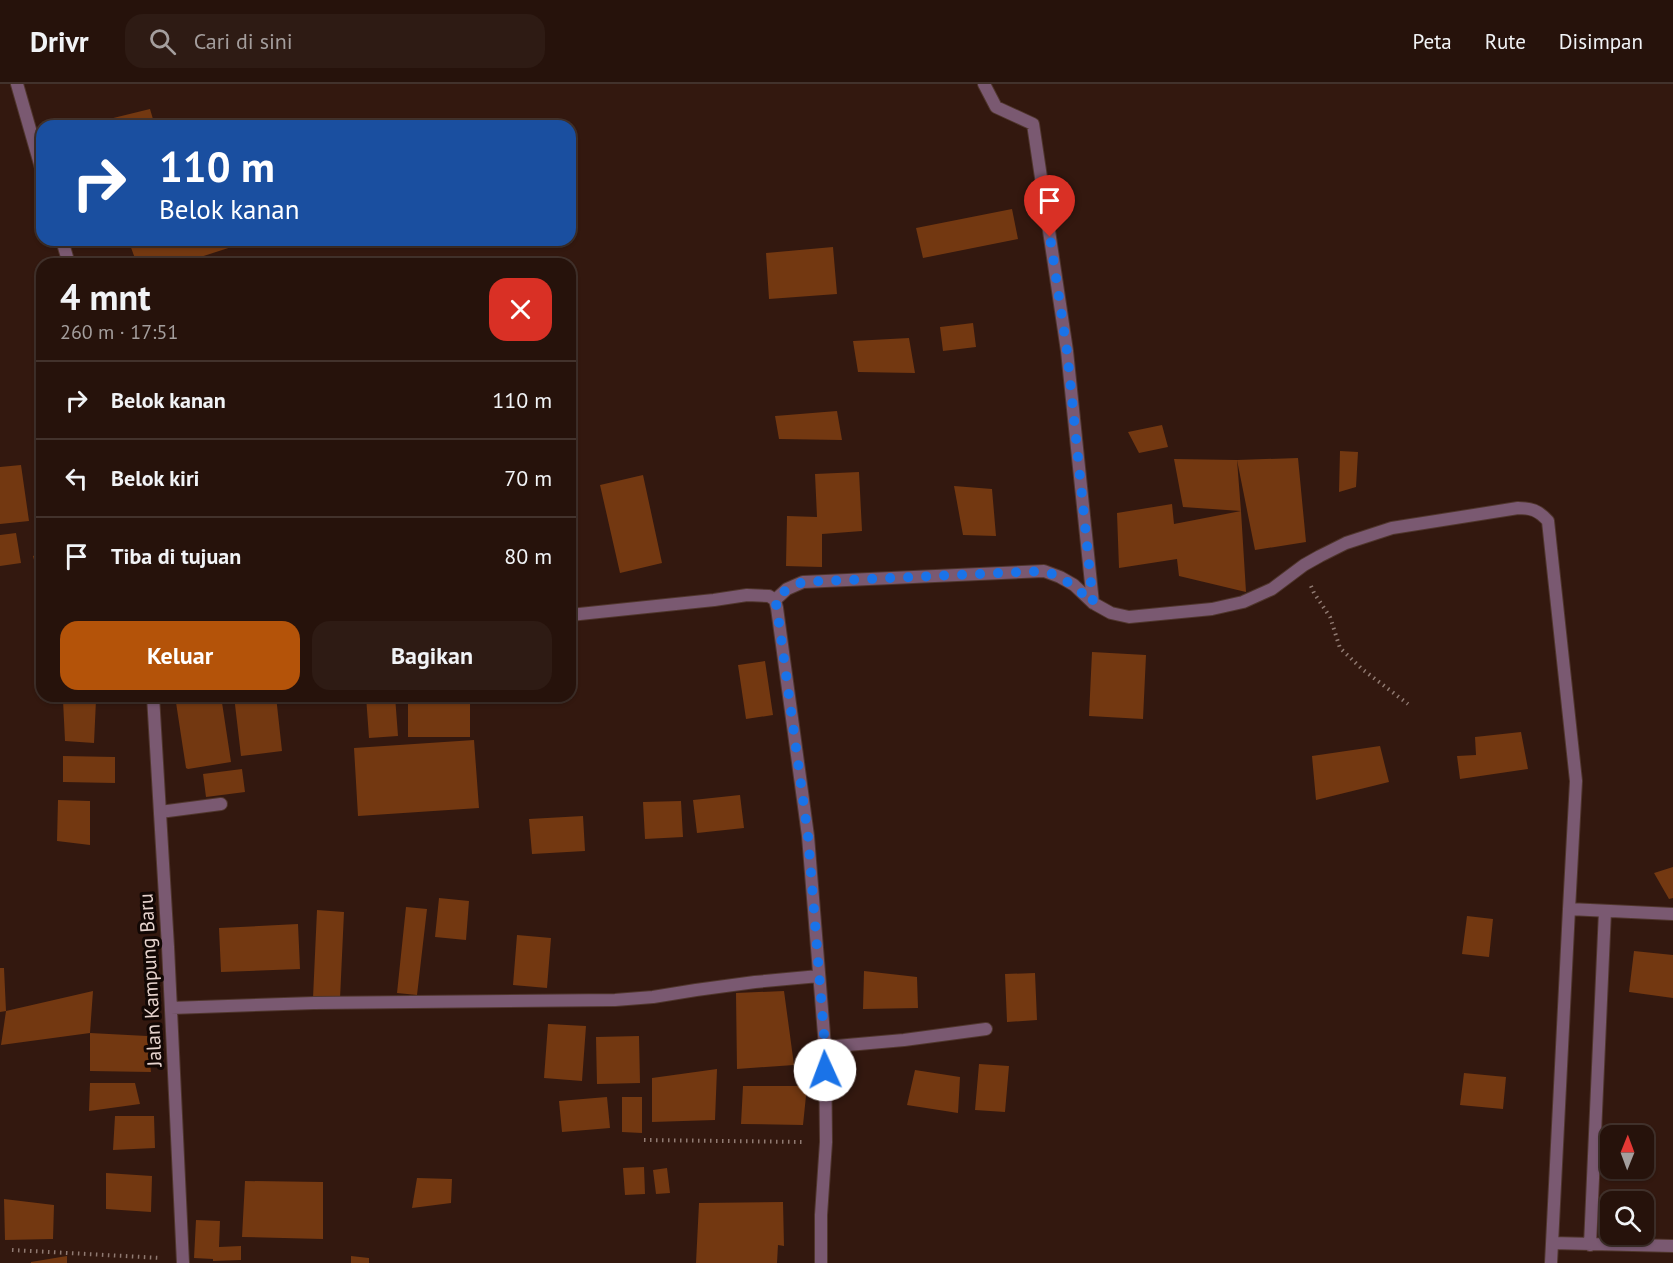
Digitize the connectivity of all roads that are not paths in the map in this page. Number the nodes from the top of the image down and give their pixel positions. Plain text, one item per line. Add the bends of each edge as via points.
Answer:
1 (17, 84) edge
2 (984, 84) edge
3 (36, 150) edge
4 (775, 600) junction
5 (1093, 603) junction
6 (576, 614) edge
7 (153, 702) edge
8 (221, 804) dead end
9 (160, 812) junction
10 (1569, 909) junction
11 (1605, 911) junction
12 (1673, 914) edge
13 (819, 976) junction
14 (171, 1008) junction
15 (986, 1029) dead end
16 (825, 1047) junction
17 (1552, 1243) junction
18 (1590, 1245) junction
19 (1673, 1246) edge
20 (183, 1261) edge
21 (821, 1263) edge
22 (1551, 1263) edge

1 - 3 street
2 - 5 street via 996,108 1033,124 1067,351
4 - 5 street via 803,582 1044,571 1074,585
4 - 6 street via 747,594
4 - 13 street via 808,836
5 - 10 street via 1129,617 1212,609 1243,602 1272,589 1304,565 1346,543 1392,528 1518,508 1532,508 1540,513 1548,520 1576,781
7 - 9 street, Jalan Kampung Baru
8 - 9 street
9 - 14 street, Jalan Kampung Baru
10 - 11 street
10 - 17 street
11 - 12 street
11 - 18 street
13 - 14 street via 615,1000
13 - 16 street
14 - 20 street, Jalan Kampung Baru
15 - 16 street
16 - 21 street
17 - 18 street
17 - 22 street
18 - 19 street

